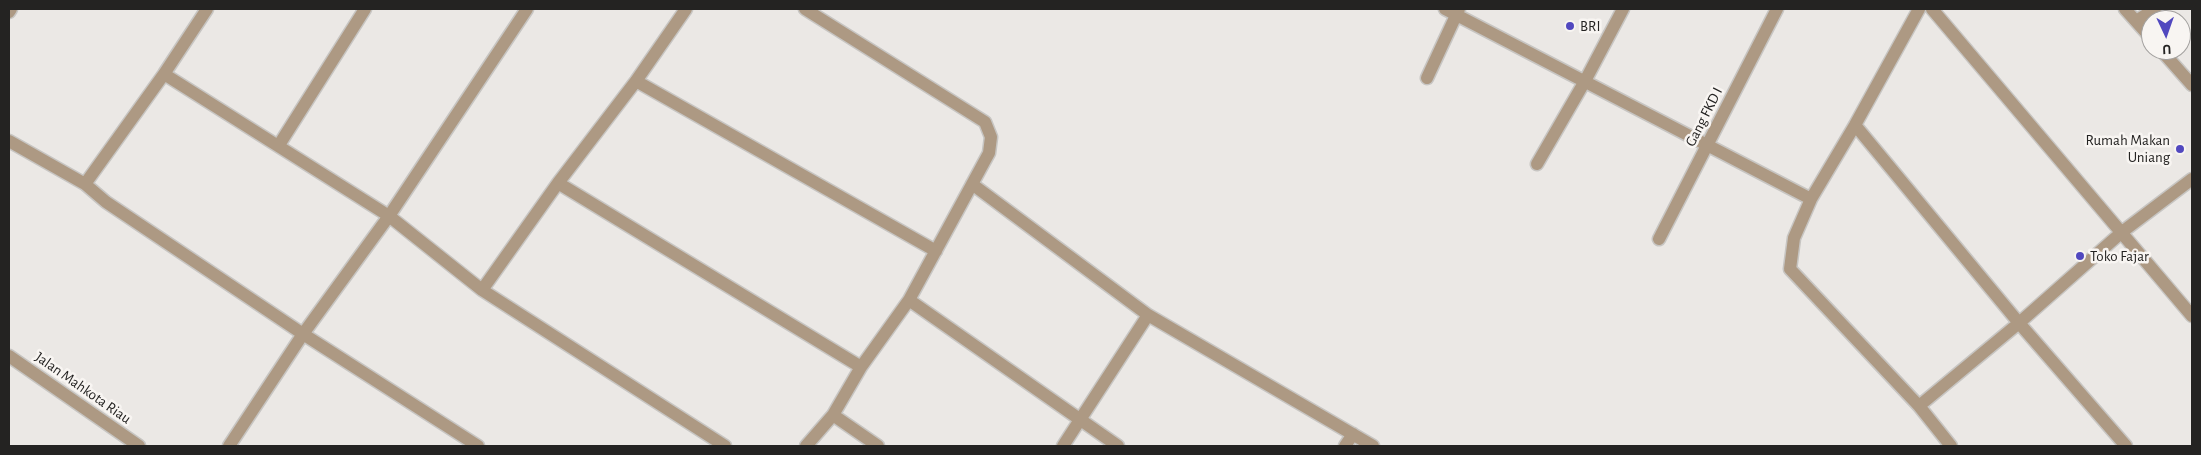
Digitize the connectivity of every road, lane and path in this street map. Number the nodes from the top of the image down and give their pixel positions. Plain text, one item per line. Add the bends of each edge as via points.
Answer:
1 (11, 9) edge
2 (207, 9) edge
3 (365, 9) edge
4 (527, 9) edge
5 (686, 9) edge
6 (805, 9) edge
7 (1623, 9) edge
8 (1777, 9) edge
9 (1919, 9) edge
10 (1932, 9) edge
11 (2125, 9) edge
12 (2154, 9) edge
13 (1453, 11) edge
14 (9, 12) edge
15 (2136, 21) junction
16 (2141, 27) edge
17 (2170, 60) edge
18 (164, 74) junction
19 (1426, 78) dead end
20 (636, 81) junction
21 (1585, 82) junction
22 (2192, 86) edge
23 (1855, 125) junction
24 (9, 141) edge
25 (279, 145) junction
26 (1708, 146) junction
27 (1537, 164) dead end
28 (2192, 179) edge
29 (558, 182) junction
30 (85, 184) junction
31 (972, 184) junction
32 (1810, 199) junction
33 (389, 216) junction
34 (2122, 232) junction
35 (1659, 240) dead end
36 (936, 251) junction
37 (482, 290) junction
38 (909, 300) junction
39 (1148, 314) junction
40 (2192, 316) edge
41 (2019, 323) junction
42 (303, 334) junction
43 (9, 356) edge
44 (861, 367) junction
45 (1919, 406) junction
46 (833, 415) junction
47 (1080, 421) junction
48 (1353, 434) junction
49 (139, 446) edge
50 (229, 446) edge
51 (478, 446) edge
52 (725, 446) edge
53 (806, 446) edge
54 (878, 446) edge
55 (1063, 446) edge
56 (1118, 446) edge
57 (1345, 446) edge
58 (1373, 446) edge
59 (1951, 446) edge
60 (2126, 446) edge

1 - 14 street
2 - 18 street
3 - 25 street
4 - 33 street
5 - 20 street
6 - 31 street via 985,122 991,137 989,153
7 - 21 street
8 - 26 street, Gang FKD I
9 - 23 street
10 - 34 street
11 - 15 street
12 - 15 street
13 - 19 street
13 - 21 street
15 - 16 street
17 - 22 street
18 - 25 street
18 - 30 street
20 - 29 street
20 - 36 street
21 - 26 street
21 - 27 street
23 - 32 street
23 - 41 street
24 - 30 street
25 - 33 street
26 - 32 street
26 - 35 street, Gang FKD I
28 - 34 street
29 - 37 street
29 - 44 street
30 - 42 street via 106,202
31 - 36 street
31 - 39 street
32 - 45 street via 1794,238 1790,269
33 - 37 street
33 - 42 street
34 - 40 street
34 - 41 street
36 - 38 street
37 - 52 street
38 - 44 street
38 - 47 street
39 - 47 street
39 - 48 street
41 - 45 street
41 - 60 street
42 - 50 street
42 - 51 street
43 - 49 street, Jalan Mahkota Riau
44 - 46 street
45 - 59 street
46 - 53 street
46 - 54 street
47 - 55 street
47 - 56 street
48 - 57 street
48 - 58 street

